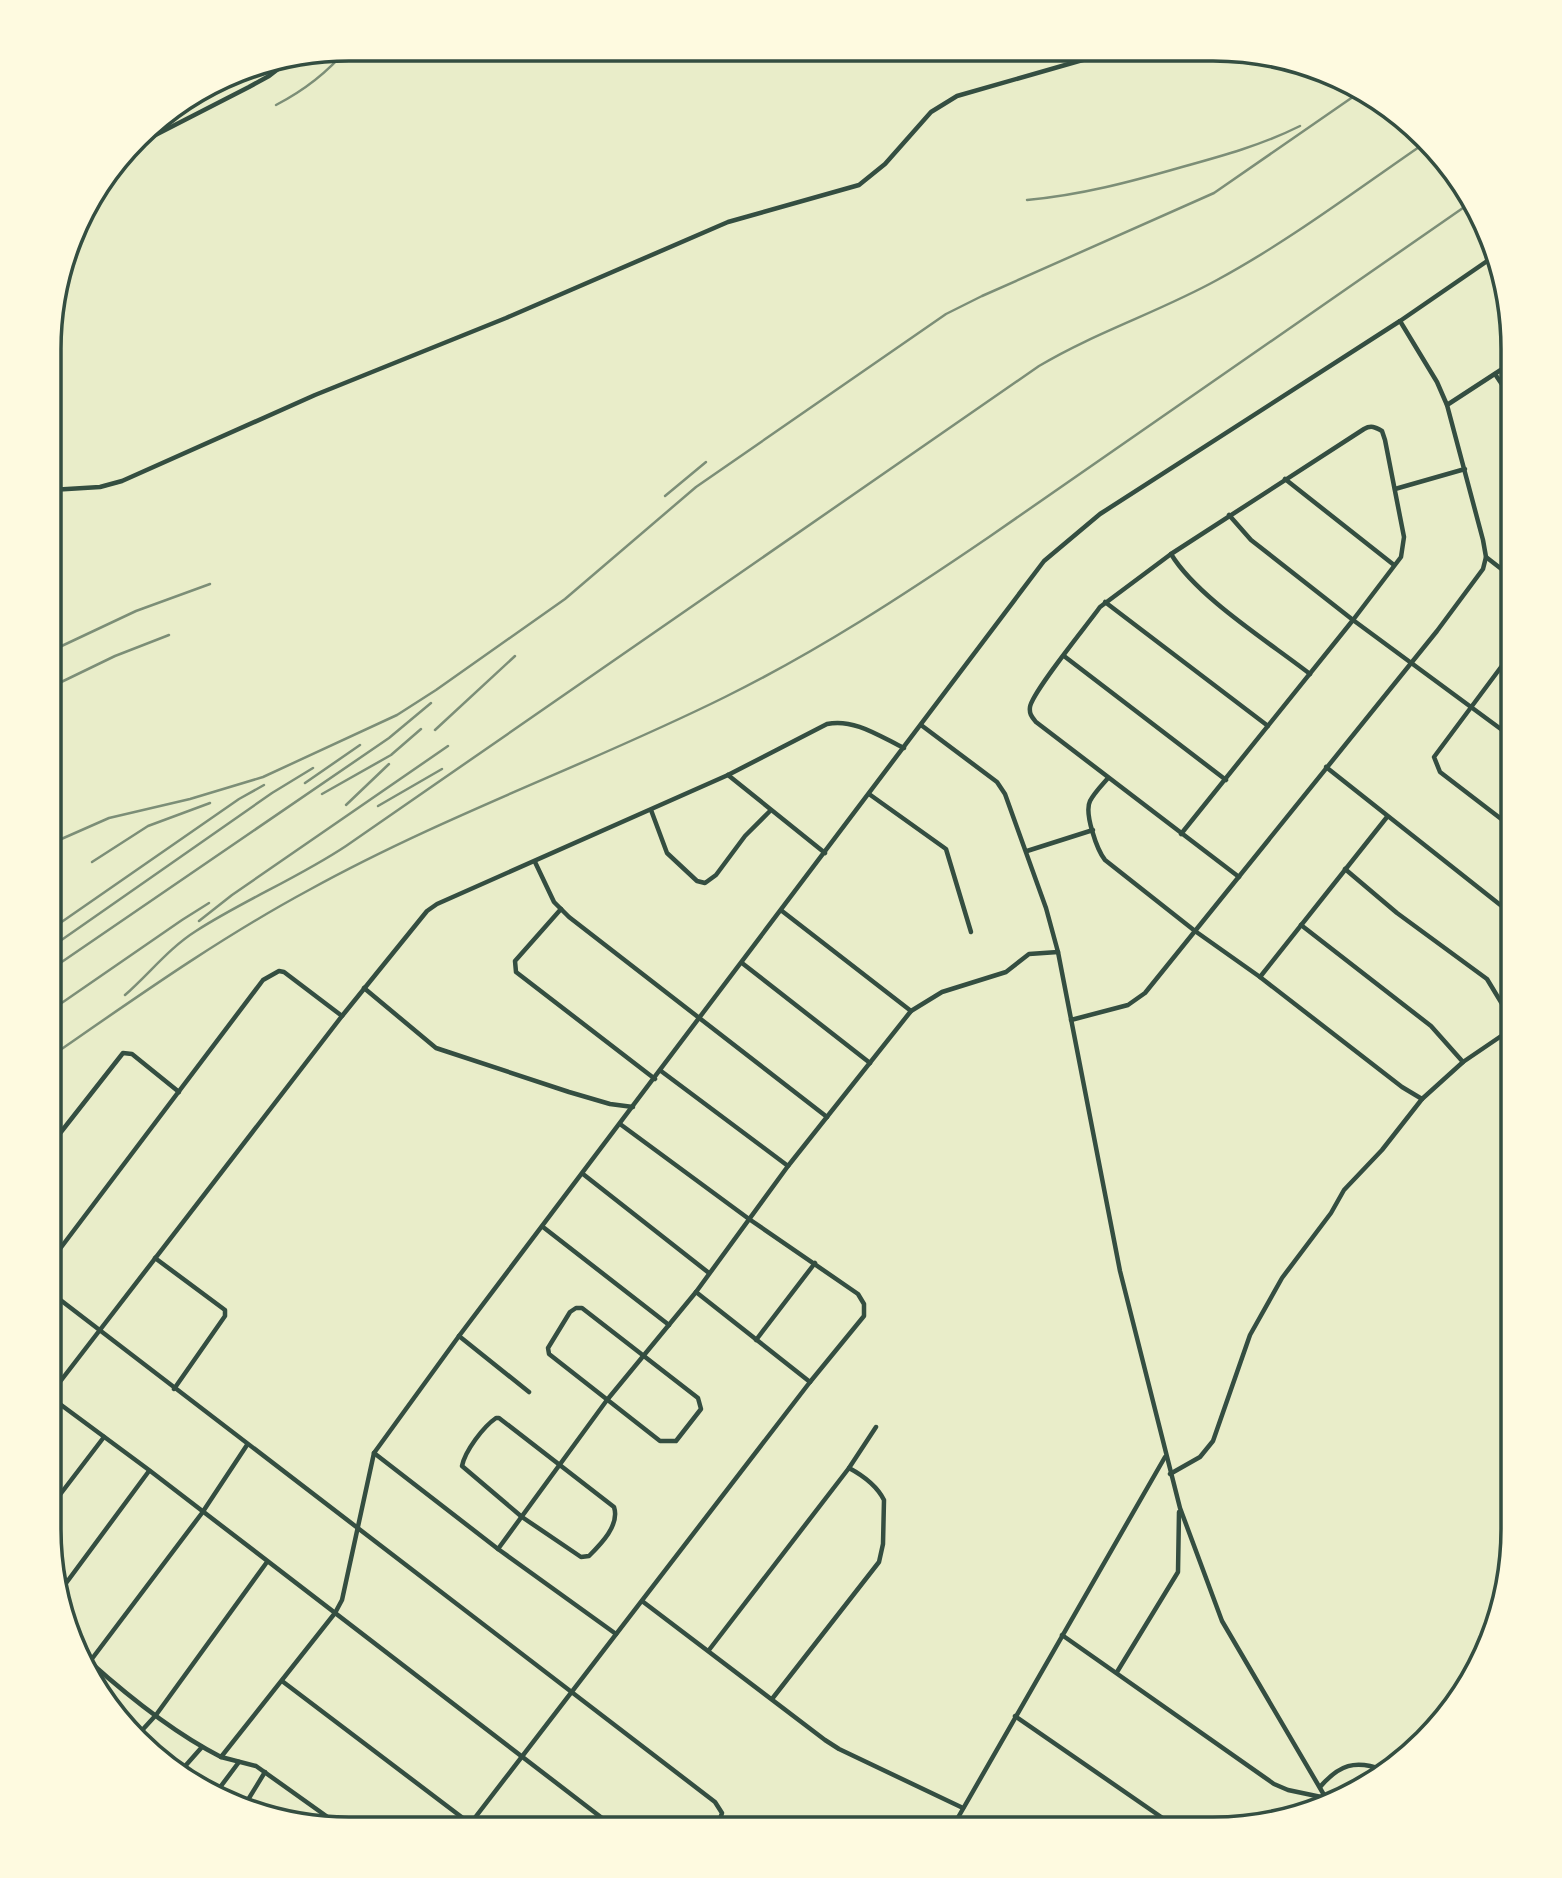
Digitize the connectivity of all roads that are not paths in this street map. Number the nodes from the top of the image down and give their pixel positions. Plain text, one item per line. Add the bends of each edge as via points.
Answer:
1 (1078, 61) edge
2 (276, 71) edge
3 (161, 131) edge
4 (1487, 262) edge
5 (1400, 321) junction
6 (1501, 370) edge
7 (1494, 374) junction
8 (1501, 384) edge
9 (1447, 405) junction
10 (1465, 469) junction
11 (1285, 480) junction
12 (61, 489) edge
13 (1395, 489) junction
14 (1229, 515) junction
15 (1171, 554) junction
16 (1486, 557) junction
17 (1394, 565) junction
18 (1501, 569) edge
19 (1105, 602) junction
20 (1353, 620) junction
21 (1064, 656) junction
22 (1411, 663) junction
23 (1501, 668) edge
24 (1310, 674) junction
25 (1472, 708) junction
26 (921, 724) junction
27 (1268, 726) junction
28 (1501, 729) edge
29 (904, 748) junction
30 (1326, 767) junction
31 (727, 775) junction
32 (1108, 778) junction
33 (1226, 779) junction
34 (869, 794) junction
35 (651, 810) junction
36 (769, 811) junction
37 (1387, 817) junction
38 (1501, 819) edge
39 (1093, 830) junction
40 (1181, 834) junction
41 (1027, 850) junction
42 (825, 853) junction
43 (534, 862) junction
44 (1345, 869) junction
45 (1238, 877) junction
46 (1501, 906) edge
47 (561, 909) junction
48 (782, 911) junction
49 (1301, 925) junction
50 (1195, 931) junction
51 (971, 932) dead end
52 (1058, 952) junction
53 (742, 963) junction
54 (1260, 977) junction
55 (364, 988) junction
56 (1501, 1003) edge
57 (911, 1012) junction
58 (342, 1016) junction
59 (701, 1017) junction
60 (1071, 1020) junction
61 (1501, 1036) edge
62 (1463, 1062) junction
63 (870, 1063) junction
64 (661, 1071) junction
65 (655, 1079) junction
66 (179, 1091) junction
67 (1422, 1099) junction
68 (633, 1107) junction
69 (827, 1116) junction
70 (620, 1124) junction
71 (61, 1131) edge
72 (788, 1166) junction
73 (583, 1174) junction
74 (749, 1219) junction
75 (543, 1227) junction
76 (61, 1247) edge
77 (155, 1258) junction
78 (816, 1263) junction
79 (709, 1273) junction
80 (696, 1292) junction
81 (61, 1301) edge
82 (668, 1325) junction
83 (98, 1330) junction
84 (459, 1336) junction
85 (756, 1340) junction
86 (642, 1355) junction
87 (61, 1380) edge
88 (810, 1382) junction
89 (174, 1389) junction
90 (529, 1392) dead end
91 (607, 1400) junction
92 (61, 1405) edge
93 (876, 1427) dead end
94 (104, 1437) junction
95 (247, 1445) junction
96 (374, 1453) junction
97 (1166, 1456) junction
98 (559, 1464) junction
99 (849, 1468) junction
100 (149, 1470) junction
101 (1170, 1474) junction
102 (61, 1494) edge
103 (1180, 1508) junction
104 (202, 1513) junction
105 (522, 1517) junction
106 (357, 1527) junction
107 (498, 1549) junction
108 (267, 1562) junction
109 (67, 1582) edge
110 (642, 1601) junction
111 (335, 1613) junction
112 (615, 1634) junction
113 (1062, 1635) junction
114 (709, 1650) junction
115 (92, 1659) edge
116 (97, 1668) edge
117 (1116, 1672) junction
118 (282, 1681) junction
119 (572, 1691) junction
120 (772, 1699) junction
121 (156, 1715) junction
122 (1015, 1717) junction
123 (143, 1729) edge
124 (202, 1747) junction
125 (221, 1757) junction
126 (520, 1758) junction
127 (239, 1762) junction
128 (186, 1766) edge
129 (1374, 1767) edge
130 (265, 1772) junction
131 (221, 1786) edge
132 (1320, 1787) junction
133 (1324, 1794) edge
134 (1318, 1797) edge
135 (249, 1798) edge
136 (963, 1808) junction
137 (325, 1815) edge
138 (456, 1817) edge
139 (475, 1817) edge
140 (600, 1817) edge
141 (720, 1817) edge
142 (958, 1817) edge
143 (1161, 1817) edge

1 - 12 street via 943,103 859,185 727,222 122,481
2 - 3 street
4 - 5 street
5 - 9 street
5 - 26 street via 1071,536 1044,561
6 - 7 street
7 - 8 street
7 - 9 street
9 - 10 street
10 - 13 street
10 - 16 street
11 - 13 street via 1373,426 1382,431
11 - 14 street
11 - 17 street
13 - 17 street via 1404,544
14 - 15 street
14 - 20 street via 1251,540
15 - 19 street
15 - 24 street via 1185,574 1216,601
16 - 18 street
16 - 22 street via 1480,575
17 - 20 street
19 - 21 street
19 - 27 street
20 - 22 street
20 - 24 street
21 - 32 street via 1033,698 1032,717
21 - 33 street
22 - 25 street
22 - 30 street
23 - 25 street
24 - 27 street
25 - 28 street
25 - 38 street via 1437,751 1434,762 1440,772
26 - 29 street
26 - 41 street via 998,782
27 - 33 street
29 - 31 street via 857,726 836,722
29 - 34 street
30 - 37 street
30 - 45 street
31 - 35 street
31 - 36 street
32 - 39 street via 1088,807
32 - 40 street
33 - 40 street
34 - 42 street
34 - 51 street via 946,849
35 - 36 street via 667,853 705,883
35 - 43 street
36 - 42 street
37 - 44 street
37 - 46 street
39 - 41 street
39 - 50 street via 1105,860
40 - 45 street
41 - 52 street
42 - 48 street
43 - 47 street
43 - 55 street via 427,911
44 - 49 street
44 - 56 street via 1487,979
45 - 50 street
47 - 59 street
47 - 65 street via 515,961 516,972
48 - 53 street
48 - 57 street
49 - 54 street
49 - 62 street via 1431,1026
50 - 54 street
50 - 60 street via 1139,998
52 - 57 street via 1029,954 1006,972 942,992
52 - 60 street
53 - 59 street
53 - 63 street
54 - 67 street
55 - 58 street
55 - 68 street via 436,1048 569,1092
57 - 63 street
58 - 66 street via 284,972 274,972 263,980
58 - 77 street
59 - 64 street
59 - 69 street
60 - 97 street via 1120,1271
61 - 62 street
62 - 67 street
63 - 69 street
64 - 65 street
64 - 72 street
65 - 68 street
66 - 71 street via 132,1054 123,1053
66 - 76 street
67 - 101 street via 1344,1191 1282,1278 1254,1326 1206,1451
68 - 70 street
69 - 72 street
70 - 73 street
70 - 74 street
72 - 74 street
73 - 75 street
73 - 79 street
74 - 78 street
74 - 79 street
75 - 82 street
75 - 84 street
77 - 83 street
77 - 89 street via 225,1310
78 - 85 street
78 - 88 street via 858,1294 864,1316
79 - 80 street
80 - 82 street
80 - 85 street
81 - 83 street
82 - 86 street
83 - 87 street
83 - 89 street
84 - 90 street
84 - 96 street
85 - 88 street
86 - 91 street
86 - 91 street via 700,1402 701,1409 680,1438 660,1441
86 - 91 street via 582,1308 570,1312 548,1348 549,1354
88 - 110 street
89 - 95 street
91 - 98 street
92 - 94 street
93 - 99 street
94 - 100 street
94 - 102 street
95 - 104 street
95 - 106 street
96 - 106 street
96 - 107 street
97 - 101 street
97 - 113 street
98 - 105 street
98 - 105 street via 614,1507 615,1523 585,1557
98 - 105 street via 499,1419 493,1419 465,1456 462,1466
99 - 114 street
99 - 120 street via 883,1496 881,1558
100 - 104 street
100 - 109 street
101 - 103 street
103 - 117 street via 1178,1572
103 - 132 street via 1222,1621
104 - 108 street
104 - 115 street
105 - 107 street
106 - 111 street via 345,1589
106 - 119 street
107 - 112 street
108 - 111 street
108 - 121 street
110 - 112 street
110 - 114 street
111 - 118 street
111 - 126 street
112 - 119 street
113 - 117 street
113 - 122 street
114 - 120 street
116 - 121 street
117 - 134 street via 1274,1784
118 - 125 street
118 - 138 street
119 - 126 street
119 - 141 street via 715,1802
120 - 136 street via 839,1749
121 - 123 street
121 - 124 street
122 - 136 street
122 - 143 street
124 - 125 street
124 - 128 street
125 - 127 street
126 - 139 street
126 - 140 street
127 - 130 street
127 - 131 street
129 - 132 street via 1355,1763 1330,1775
130 - 135 street
130 - 137 street
132 - 133 street
136 - 142 street

